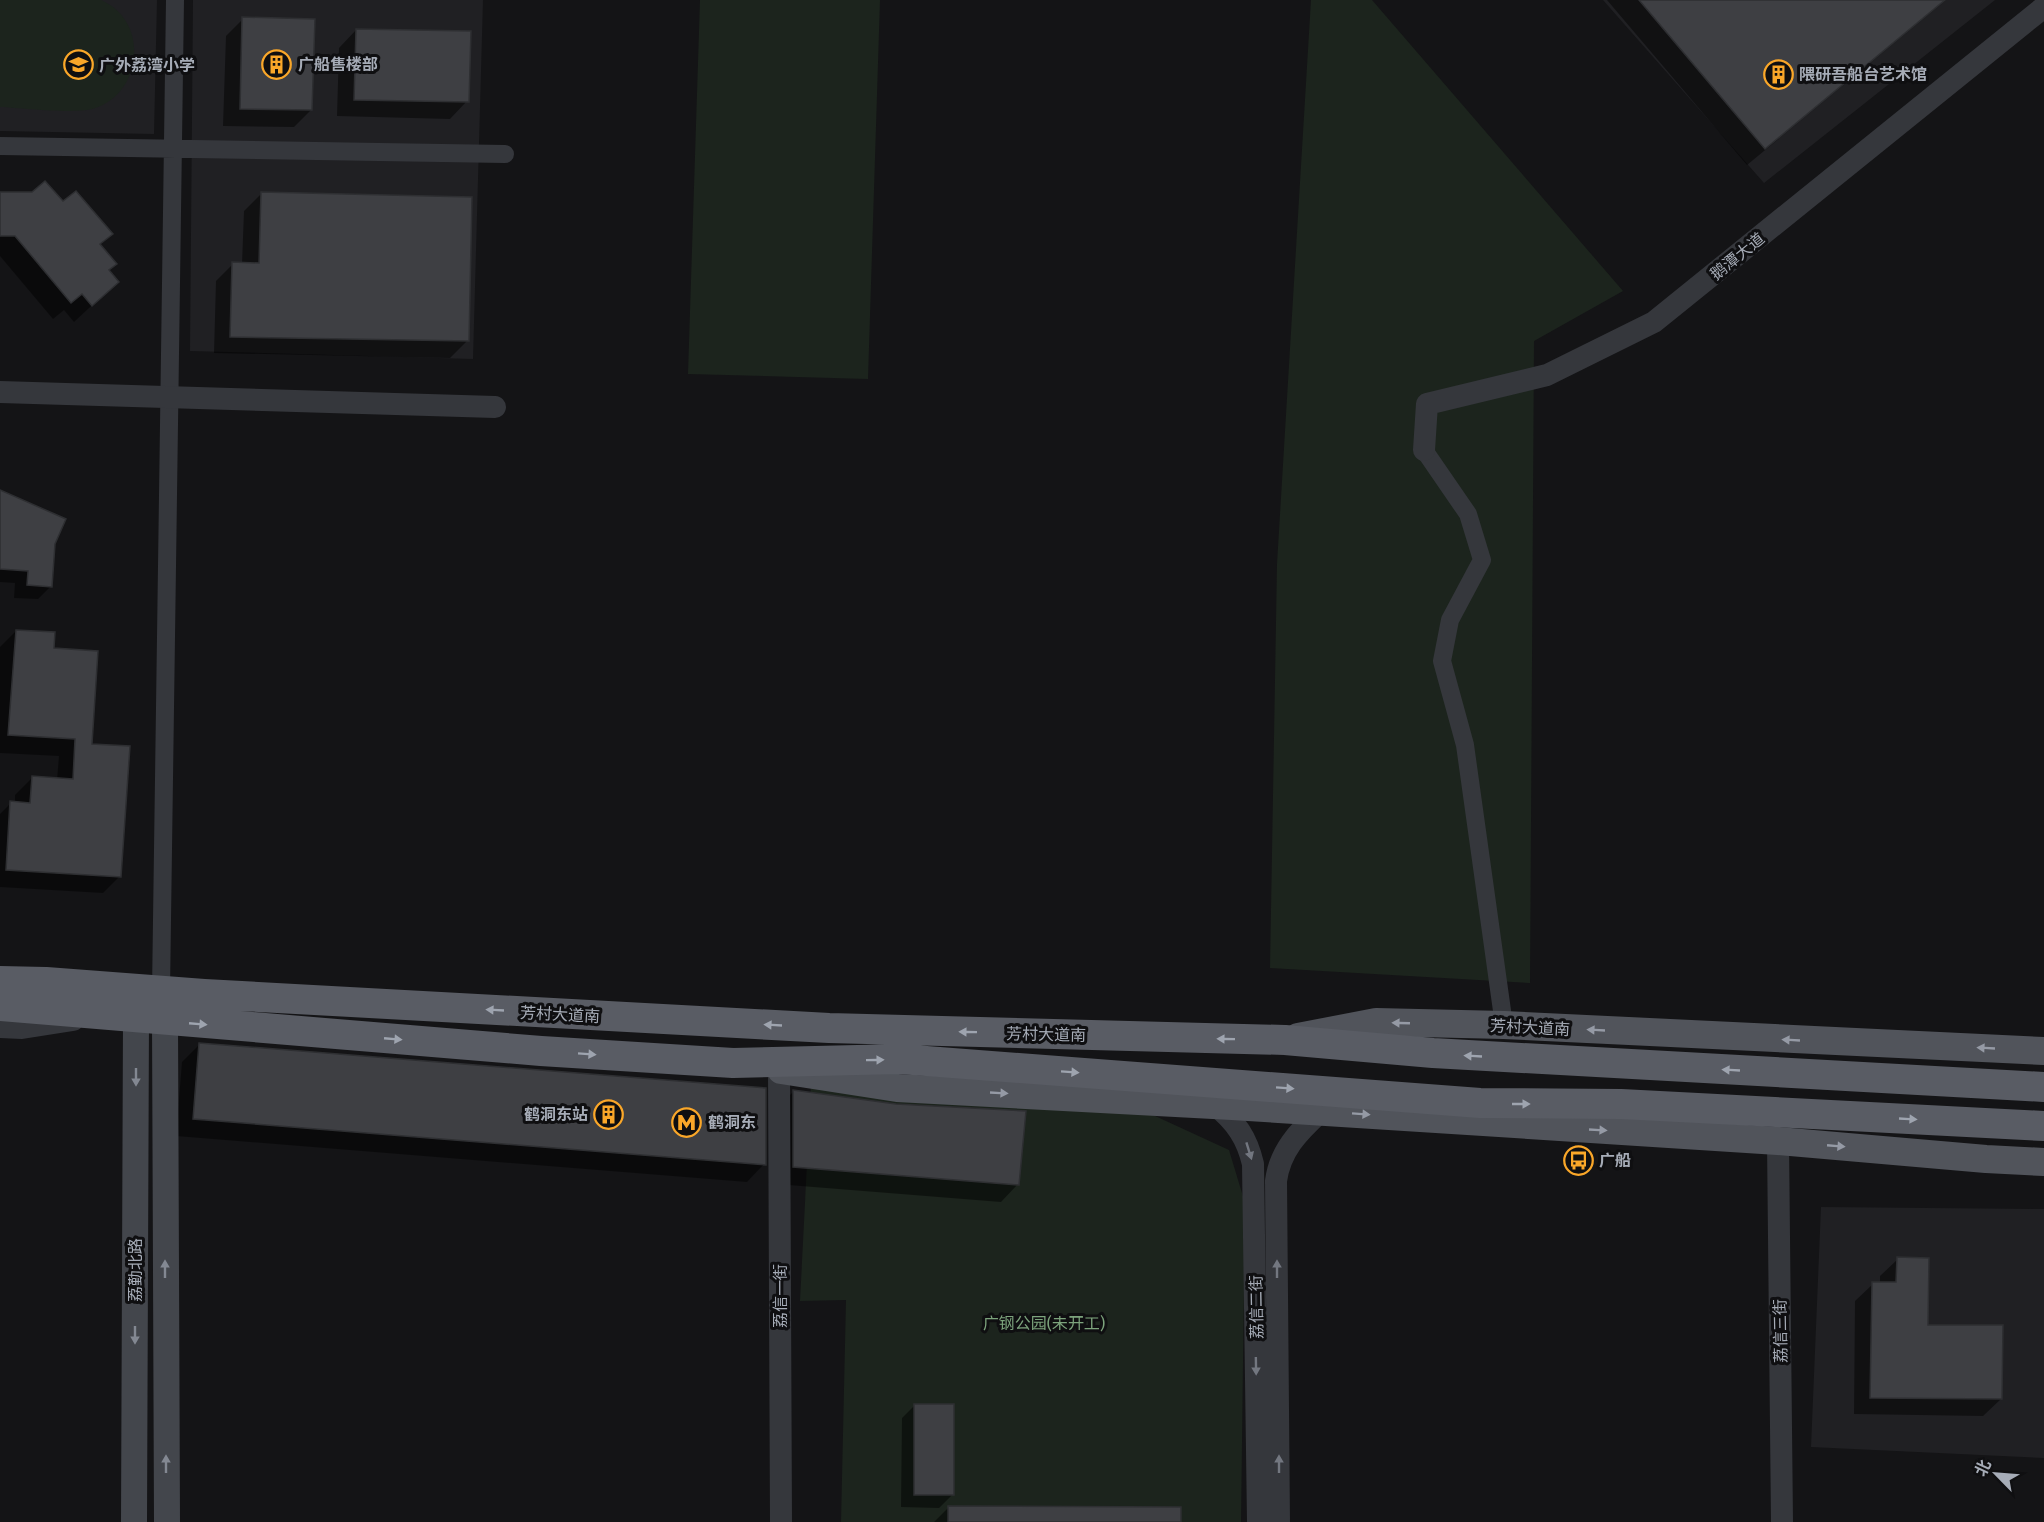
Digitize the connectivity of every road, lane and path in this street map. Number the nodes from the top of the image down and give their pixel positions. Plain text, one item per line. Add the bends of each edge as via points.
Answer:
1 (175, 0) edge
2 (2044, 7) edge
3 (0, 146) edge
4 (172, 148) junction
5 (505, 154) dead end
6 (0, 393) edge
7 (169, 398) junction
8 (495, 407) dead end
9 (1424, 450) joint
10 (0, 967) edge
11 (0, 973) edge
12 (0, 981) edge
13 (46, 982) junction
14 (161, 992) junction
15 (0, 1006) edge
16 (98, 1015) junction
17 (151, 1020) junction
18 (1504, 1025) junction
19 (0, 1027) edge
20 (1285, 1040) junction
21 (2044, 1051) edge
22 (733, 1063) junction
23 (779, 1070) junction
24 (2044, 1087) edge
25 (1215, 1105) junction
26 (1320, 1112) junction
27 (2044, 1126) edge
28 (1778, 1141) junction
29 (2044, 1162) edge
30 (134, 1522) edge
31 (167, 1522) edge
32 (781, 1522) edge
33 (1258, 1522) edge
34 (1279, 1522) edge
35 (1782, 1522) edge

1 - 4 street
2 - 9 street, 鹅潭大道 via 1654,322 1547,375 1427,404
3 - 4 street
4 - 5 street
4 - 7 street
6 - 7 street
7 - 8 street
7 - 14 street
9 - 18 street via 1468,514 1482,560 1450,620 1442,661 1465,745
10 - 13 street, 芳村大道南
11 - 13 highway
12 - 13 highway, 芳村大道南
13 - 14 highway, 芳村大道南
20 -> 14 highway, 芳村大道南 via 829,1028
15 - 16 highway
16 - 17 highway
16 - 19 street via 22,1028
17 -> 22 highway
17 -> 30 main road, 荔勤北路
31 -> 17 main road, 荔勤北路
18 -> 20 main road, 芳村大道南 via 1376,1022
21 -> 18 main road, 芳村大道南
24 -> 20 highway via 1433,1053
22 - 23 main road
22 -> 27 highway via 900,1059 1480,1104 1620,1104
23 -> 25 main road via 897,1088
23 - 32 street, 荔信一街
25 - 26 main road
25 -> 33 street, 荔信二街 via 1245,1137 1253,1164
26 -> 28 main road
34 -> 26 street, 荔信二街 via 1276,1181 1286,1149
28 -> 29 main road
28 - 35 street, 荔信三街

